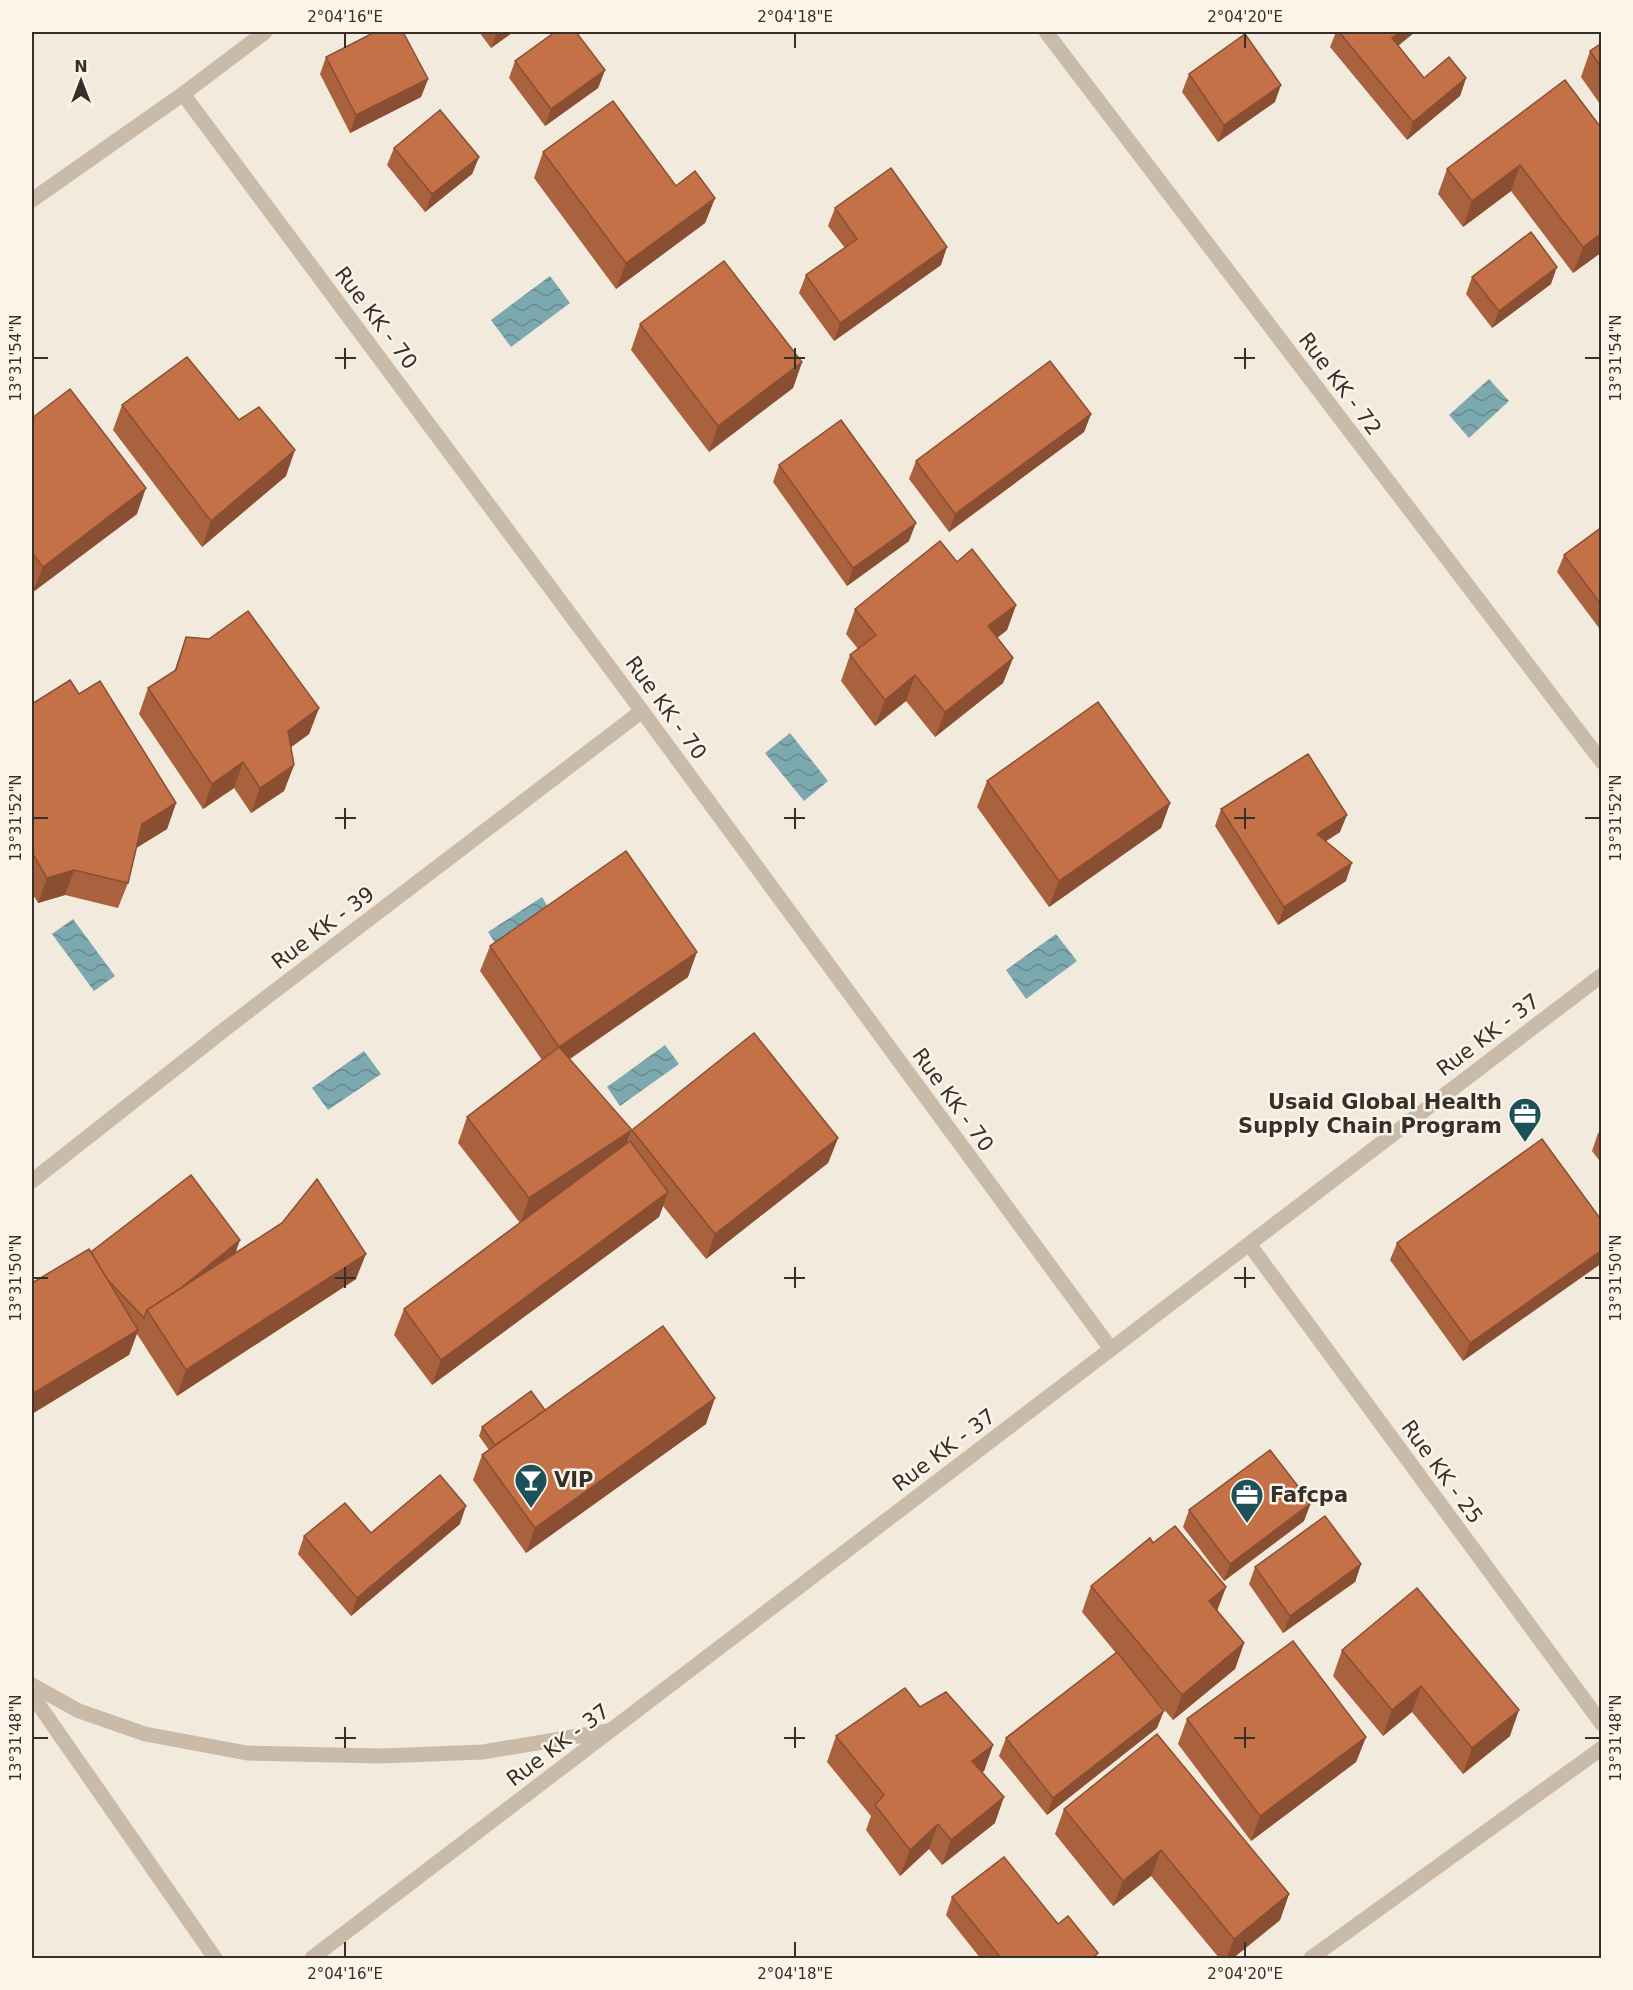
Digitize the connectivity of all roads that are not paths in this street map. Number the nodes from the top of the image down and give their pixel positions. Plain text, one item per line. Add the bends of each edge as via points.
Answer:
1 (265, 32) edge
2 (1046, 32) edge
3 (183, 94) junction
4 (32, 200) edge
5 (642, 711) junction
6 (1602, 762) edge
7 (1602, 975) edge
8 (32, 1181) edge
9 (1250, 1244) junction
10 (1111, 1350) junction
11 (32, 1685) edge
12 (32, 1695) edge
13 (1602, 1724) edge
14 (611, 1730) junction
15 (1602, 1748) edge
16 (215, 1959) edge
17 (312, 1959) edge
18 (1311, 1959) edge

1 - 3 street
2 - 6 street, Rue KK - 72
3 - 4 street
3 - 5 street, Rue KK - 70
5 - 8 street, Rue KK - 39
5 - 10 street, Rue KK - 70
7 - 9 street, Rue KK - 37
9 - 10 street, Rue KK - 37
9 - 13 street, Rue KK - 25
10 - 14 street, Rue KK - 37
11 - 14 street via 79,1711 145,1734 247,1753 381,1756 483,1752
12 - 16 street
14 - 17 street, Rue KK - 37
15 - 18 street

